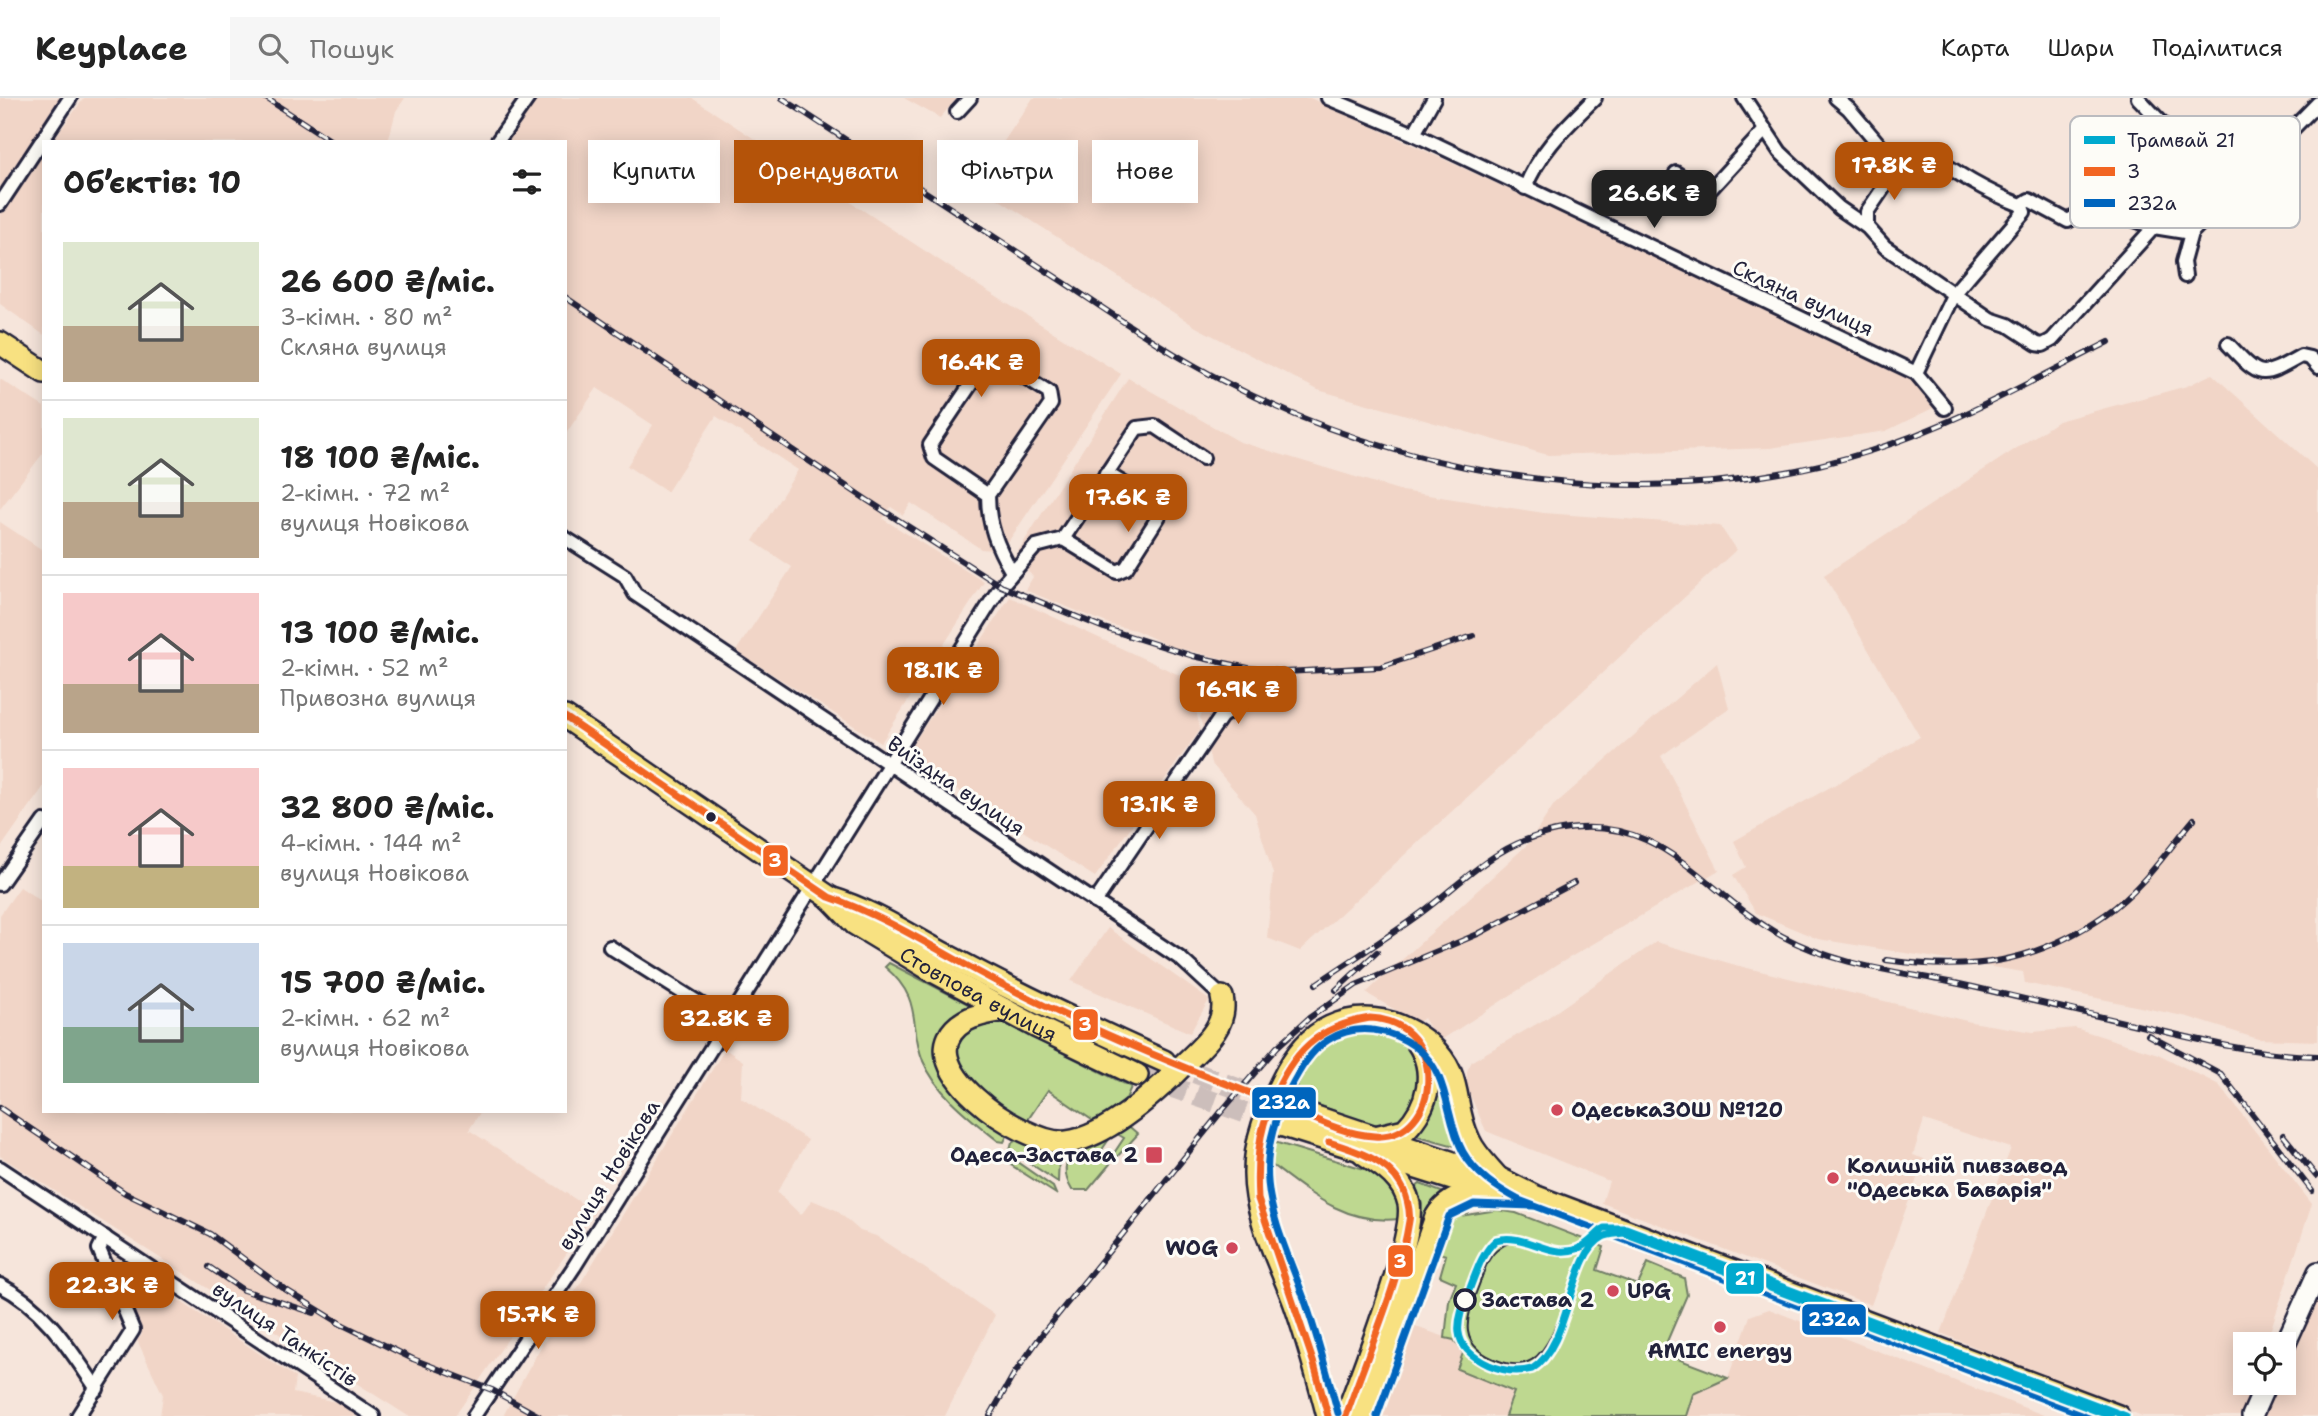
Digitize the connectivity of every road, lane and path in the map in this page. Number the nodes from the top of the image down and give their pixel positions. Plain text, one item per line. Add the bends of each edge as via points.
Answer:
1 (70, 98) edge
2 (528, 98) edge
3 (970, 98) edge
4 (1328, 98) edge
5 (1434, 98) edge
6 (1595, 98) edge
7 (1744, 98) edge
8 (1836, 98) edge
9 (2138, 98) edge
10 (2318, 103) edge
11 (957, 112) dead end
12 (2155, 116) edge
13 (2300, 122) edge
14 (1764, 131) junction
15 (1414, 134) junction
16 (42, 140) edge
17 (42, 140) edge
18 (498, 140) edge
19 (1897, 168) junction
20 (1676, 173) dead end
21 (1525, 188) junction
22 (0, 204) edge
23 (2021, 205) junction
24 (2070, 220) edge
25 (1867, 227) junction
26 (2153, 228) edge
27 (2160, 228) edge
28 (2196, 228) edge
29 (2191, 233) junction
30 (2185, 276) dead end
31 (1954, 293) junction
32 (0, 343) edge
33 (2228, 344) dead end
34 (2318, 367) edge
35 (42, 371) edge
36 (1916, 373) junction
37 (1945, 408) dead end
38 (1203, 458) dead end
39 (1107, 472) junction
40 (988, 495) junction
41 (567, 539) edge
42 (1063, 539) junction
43 (1008, 566) junction
44 (1260, 677) dead end
45 (567, 718) edge
46 (887, 763) junction
47 (42, 824) edge
48 (0, 884) edge
49 (821, 891) junction
50 (1096, 902) junction
51 (610, 947) dead end
52 (1222, 998) joint
53 (1006, 1010) junction
54 (727, 1021) junction
55 (1410, 1032) junction
56 (1164, 1061) tunnel mouth
57 (1137, 1075) tunnel mouth
58 (1285, 1116) tunnel mouth
59 (1366, 1145) junction
60 (0, 1168) edge
61 (1497, 1185) junction
62 (105, 1237) junction
63 (2318, 1272) edge
64 (0, 1285) edge
65 (2291, 1332) edge
66 (97, 1389) junction
67 (2261, 1395) edge
68 (78, 1416) edge
69 (373, 1416) edge
70 (474, 1416) edge
71 (1328, 1416) edge
72 (1346, 1416) edge
73 (1366, 1416) edge
74 (2118, 1416) edge
75 (2252, 1416) edge

1 - 16 street
2 - 18 street
3 - 11 street
4 - 15 street, Скляна вулиця
5 - 15 street
6 - 21 street via 1535,162
7 - 14 street
8 - 19 street
9 - 12 street
10 - 13 street
14 - 20 street via 1707,193
14 - 25 street via 1839,208
15 - 21 street, Скляна вулиця
17 - 22 street
19 - 23 street via 1905,174 1927,151 1961,178
19 - 25 street via 1867,212
21 - 36 street, Скляна вулиця
23 - 24 street via 2029,200
23 - 31 street via 2024,212
25 - 31 street via 1885,247
26 - 31 street via 2043,345 1990,319
27 - 29 street
28 - 29 street
29 - 30 street via 2183,262
31 - 36 street
32 - 35 main road
33 - 34 street via 2250,367 2264,373 2280,370 2301,356
36 - 37 street, Скляна вулиця
38 - 39 street via 1155,426 1146,425 1137,428
39 - 42 street
39 - 42 street via 1160,510 1126,568 1117,572
40 - 40 street via 934,458 930,445 993,357 1049,392 1051,404
40 - 43 street via 988,516
41 - 46 street, Виїздна вулиця via 625,576 635,594
42 - 43 street, вулиця Новікова via 1036,546
43 - 46 street, вулиця Новікова
44 - 50 street via 1239,704 1221,717
45 - 49 main road, Стовпова вулиця
46 - 49 street, вулиця Новікова
46 - 50 street, Виїздна вулиця
47 - 48 street
49 - 53 main road, Стовпова вулиця via 855,924
49 - 54 street, вулиця Новікова
49 - 56 main road, Стовпова вулиця via 864,908 1054,1011
50 - 52 street, Виїздна вулиця via 1181,959
51 - 54 street
52 - 53 main road via 1217,1028 1162,1086 1089,1135 1064,1142 1041,1139 1006,1121 968,1091 948,1066 947,1051 956,1028 965,1020
53 - 57 main road, Стовпова вулиця
54 - 70 street, вулиця Новікова via 574,1267
55 - 59 main road via 1429,1065 1422,1105 1405,1130
55 - 61 main road via 1429,1044 1450,1070 1468,1139
55 - 71 main road via 1383,1019 1362,1018 1338,1023 1317,1035 1285,1074 1259,1135 1254,1175 1258,1199
58 - 59 main road
59 - 61 main road
59 - 72 main road via 1403,1187 1410,1218
60 - 62 street, вулиця Танкістів
61 - 73 main road via 1461,1196 1446,1204 1436,1217
61 - 74 main road
62 - 66 street via 99,1249 133,1330
62 - 69 street, вулиця Танкістів
63 - 65 main road
64 - 66 street via 29,1301 44,1317
66 - 68 street
67 - 75 main road

